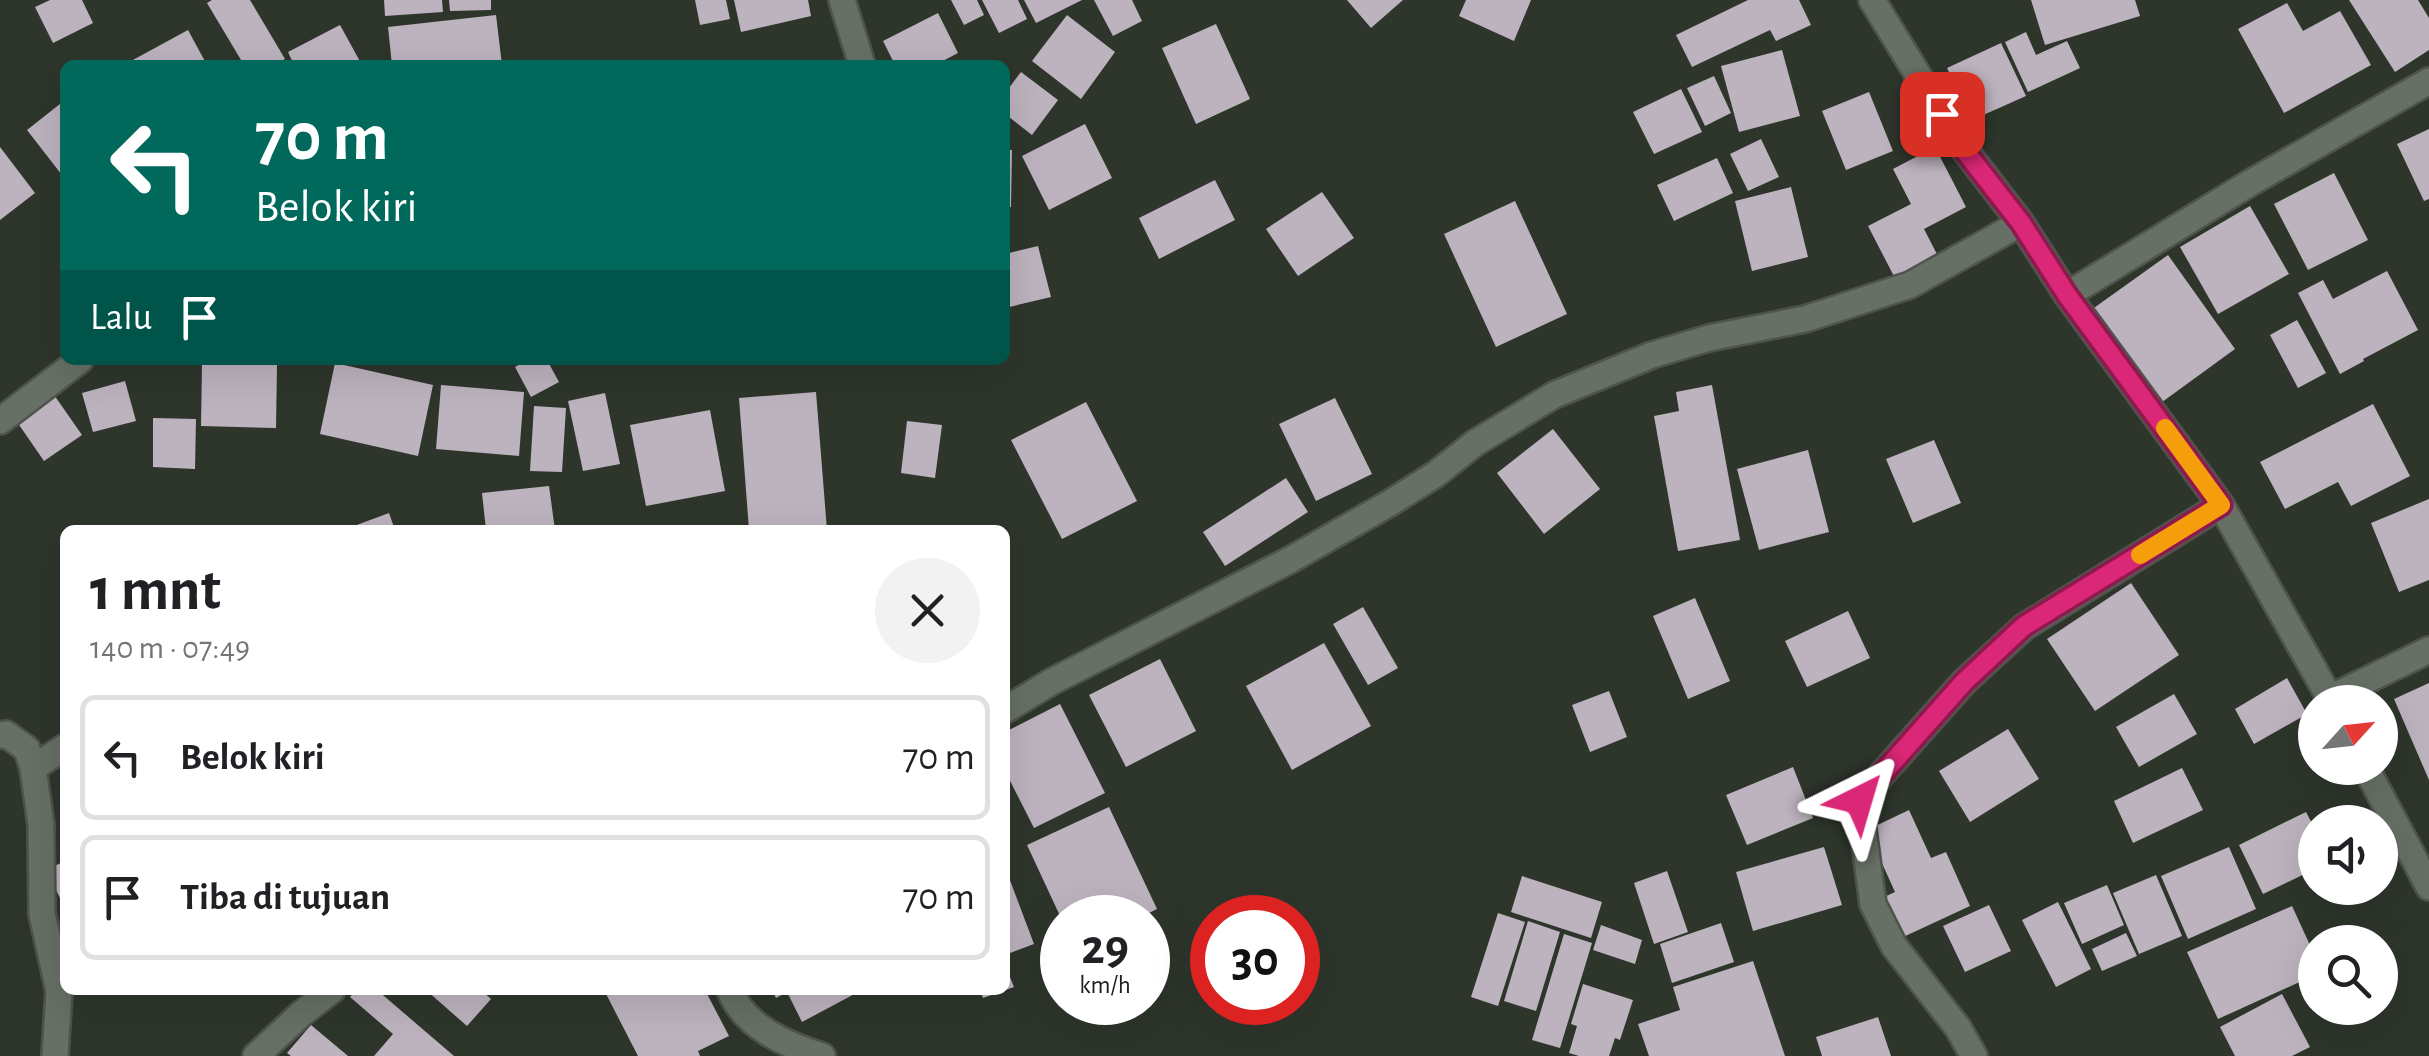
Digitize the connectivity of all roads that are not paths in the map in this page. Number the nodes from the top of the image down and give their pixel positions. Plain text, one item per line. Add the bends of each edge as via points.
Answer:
1 (842, 0) edge
2 (1872, 0) edge
3 (860, 60) edge
4 (2429, 82) edge
5 (2021, 223) junction
6 (2067, 295) junction
7 (73, 365) edge
8 (0, 421) edge
9 (2221, 505) junction
10 (2429, 650) edge
11 (2323, 685) edge
12 (2360, 685) edge
13 (1010, 707) edge
14 (0, 736) edge
15 (60, 750) edge
16 (33, 768) junction
17 (2375, 785) edge
18 (2429, 886) edge
19 (326, 995) edge
20 (731, 995) edge
21 (56, 1056) edge
22 (256, 1056) edge
23 (822, 1056) edge
24 (1974, 1056) edge

1 - 3 street
2 - 5 street via 1961,146
4 - 6 street
5 - 6 street
5 - 13 street via 1910,285 1804,320 1652,354 1554,396 1390,503
6 - 9 street
7 - 8 street
9 - 11 street
9 - 24 street via 2024,626 1964,682 1859,800 1872,904 1894,946
10 - 12 street
14 - 16 street via 27,749
15 - 16 street
16 - 21 street via 42,914 59,991
17 - 18 street
19 - 22 street
20 - 23 street via 759,1029

